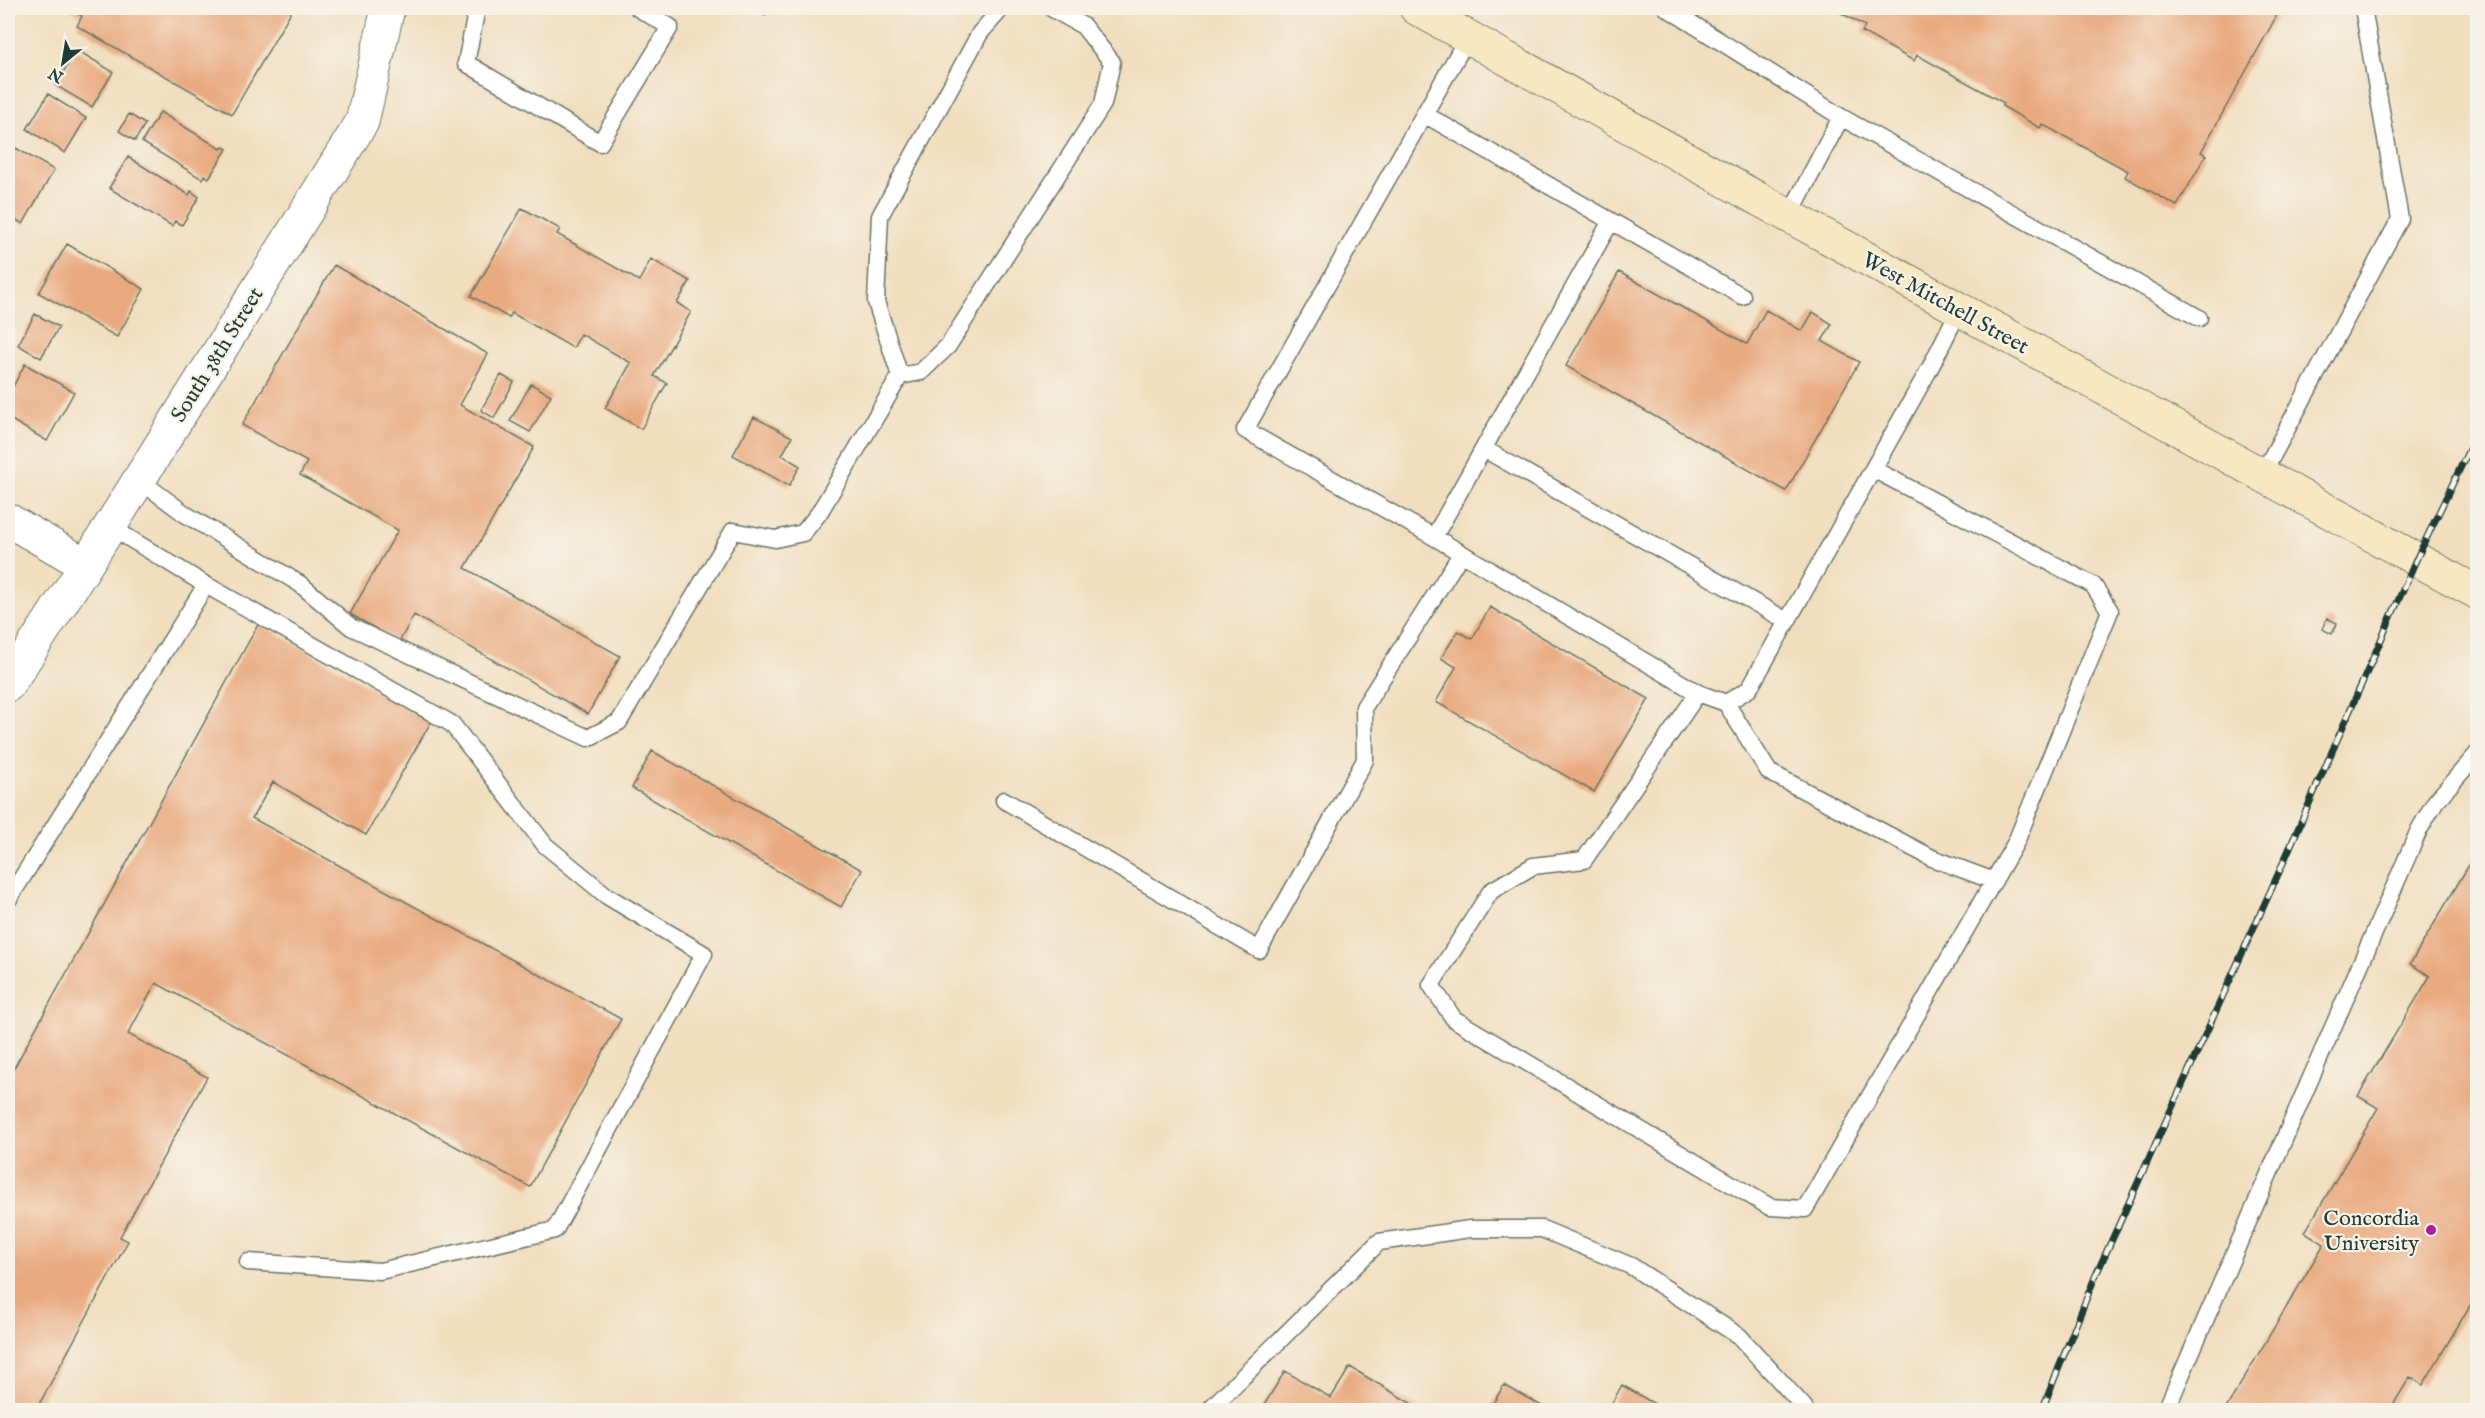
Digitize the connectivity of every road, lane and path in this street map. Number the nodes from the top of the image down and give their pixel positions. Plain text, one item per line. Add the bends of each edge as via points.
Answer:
1 (388, 8) edge
2 (477, 8) edge
3 (638, 8) edge
4 (1002, 8) edge
5 (1051, 8) edge
6 (1416, 8) edge
7 (1667, 8) edge
8 (2363, 8) edge
9 (1468, 37) junction
10 (1424, 114) junction
11 (1841, 117) junction
12 (1789, 216) junction
13 (1611, 221) junction
14 (1742, 296) dead end
15 (1959, 310) junction
16 (2199, 318) dead end
17 (900, 376) junction
18 (1484, 448) junction
19 (1874, 469) junction
20 (2262, 475) junction
21 (138, 479) junction
22 (8, 520) edge
23 (109, 526) junction
24 (1434, 537) junction
25 (1461, 554) junction
26 (86, 565) junction
27 (206, 585) junction
28 (2478, 593) edge
29 (1787, 621) junction
30 (8, 685) edge
31 (1698, 693) junction
32 (1726, 703) junction
33 (2478, 753) edge
34 (1004, 800) dead end
35 (1994, 881) junction
36 (8, 900) edge
37 (248, 1262) dead end
38 (1209, 1410) edge
39 (1803, 1410) edge
40 (2166, 1410) edge

1 - 21 street, South 38th Street via 362,122
2 - 3 lane via 466,63 600,143 670,27
4 - 17 lane via 980,33 880,216 876,302
5 - 17 lane via 1083,26 1112,62 1103,104 948,346 921,372
6 - 9 street, West Mitchell Street
7 - 11 lane
8 - 20 lane via 2400,219
9 - 10 lane
9 - 12 street, West Mitchell Street
10 - 13 lane
10 - 24 lane via 1245,430
11 - 12 lane
11 - 16 lane
12 - 15 street, West Mitchell Street
13 - 14 lane
13 - 18 lane
15 - 19 lane
15 - 20 street, West Mitchell Street
17 - 21 lane via 819,513 802,533 775,539 733,531 619,722 588,738 351,627 300,584 185,514
18 - 24 lane
18 - 29 lane
19 - 29 lane
19 - 35 lane via 2093,585 2110,612 2016,842
20 - 28 street, West Mitchell Street
21 - 23 street, South 38th Street
22 - 26 street
23 - 26 street, South 38th Street
23 - 27 lane
24 - 25 lane
25 - 31 lane
25 - 34 lane via 1364,707 1365,760 1259,950
26 - 30 street, South 38th Street
27 - 36 lane
27 - 37 lane via 452,724 544,845 607,897 704,954 555,1230 380,1271
29 - 32 lane via 1749,689
31 - 32 lane
31 - 35 lane via 1584,860 1533,866 1491,891 1431,985 1454,1019 1770,1208 1805,1209
32 - 35 lane via 1769,772 1932,858
33 - 40 lane via 2435,802 2419,830
38 - 39 lane via 1378,1242 1470,1228 1542,1229 1631,1266 1739,1336

